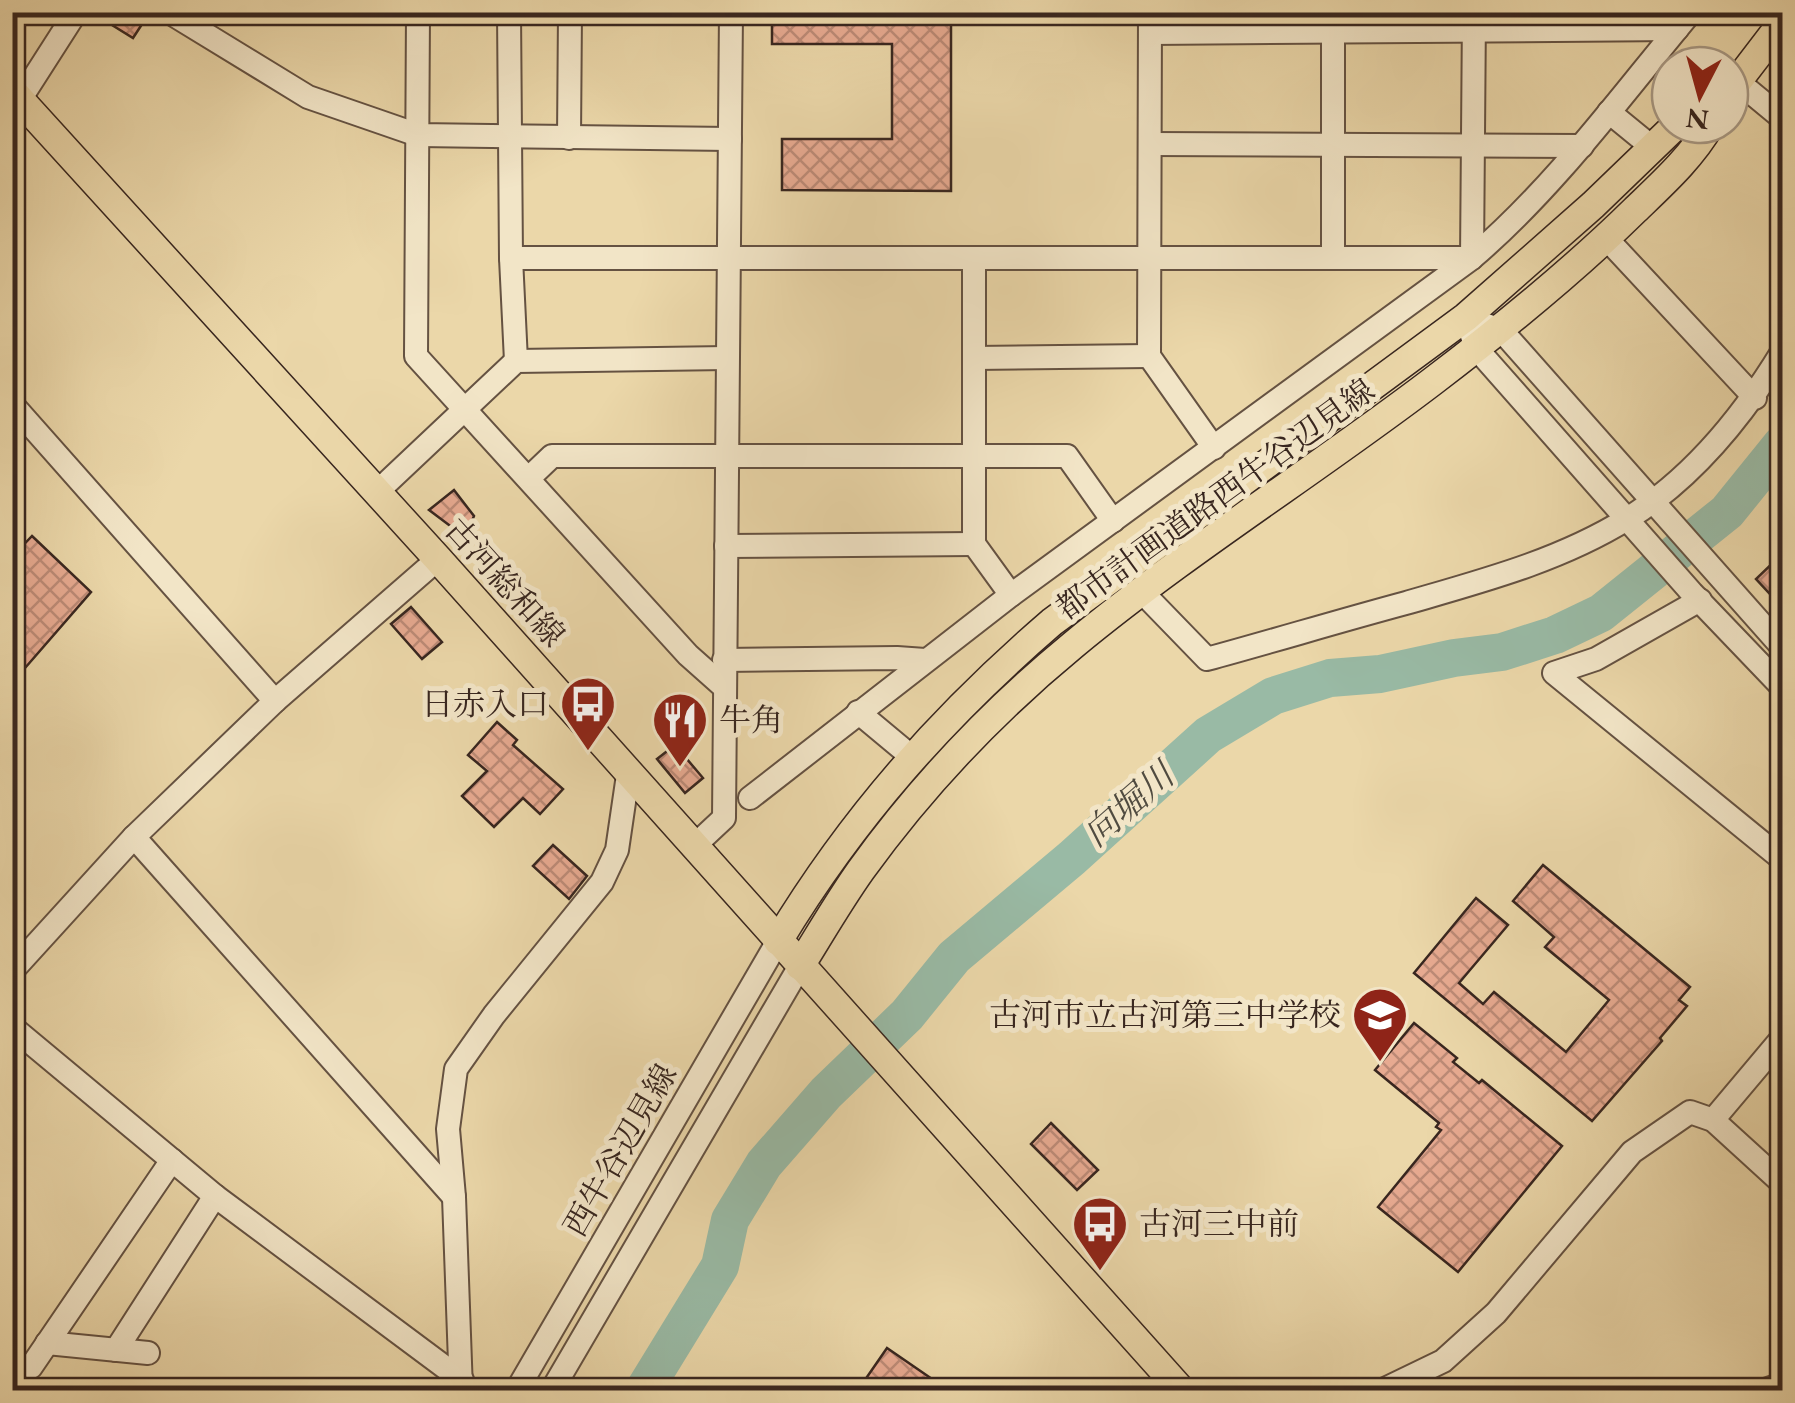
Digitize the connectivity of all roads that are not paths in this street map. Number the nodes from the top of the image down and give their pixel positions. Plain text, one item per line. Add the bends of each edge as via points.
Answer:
1 (76, 12) edge
2 (168, 12) edge
3 (418, 12) edge
4 (510, 12) edge
5 (570, 12) edge
6 (731, 12) edge
7 (1684, 21) edge
8 (1333, 22) edge
9 (1474, 22) edge
10 (1151, 23) edge
11 (1782, 23) edge
12 (1750, 63) edge
13 (1750, 97) edge
14 (15, 101) edge
15 (1609, 112) junction
16 (1782, 118) edge
17 (418, 135) junction
18 (510, 138) junction
19 (569, 138) junction
20 (730, 139) junction
21 (1150, 144) junction
22 (1333, 145) junction
23 (1655, 145) edge
24 (1696, 145) edge
25 (1472, 146) junction
26 (1582, 146) junction
27 (1652, 148) junction
28 (1606, 238) junction
29 (511, 258) junction
30 (728, 258) junction
31 (974, 258) junction
32 (1149, 258) junction
33 (1333, 258) junction
34 (1472, 258) junction
35 (1466, 317) junction
36 (1500, 330) junction
37 (1476, 348) junction
38 (1782, 352) edge
39 (1149, 356) junction
40 (727, 358) junction
41 (974, 358) junction
42 (516, 361) junction
43 (1755, 398) junction
44 (12, 404) edge
45 (464, 406) junction
46 (1214, 448) junction
47 (973, 454) junction
48 (726, 458) junction
49 (530, 478) junction
50 (377, 492) junction
51 (1655, 504) junction
52 (1113, 521) junction
53 (1629, 522) junction
54 (974, 544) junction
55 (726, 546) junction
56 (438, 559) junction
57 (1142, 593) junction
58 (1011, 595) junction
59 (1696, 596) junction
60 (1782, 647) edge
61 (724, 660) junction
62 (925, 660) junction
63 (724, 687) junction
64 (1782, 687) edge
65 (276, 701) junction
66 (858, 712) junction
67 (912, 757) junction
68 (628, 775) junction
69 (750, 798) dead end
70 (134, 837) junction
71 (693, 846) junction
72 (1782, 859) edge
73 (778, 942) junction
74 (800, 966) junction
75 (12, 971) edge
76 (12, 1027) edge
77 (1782, 1038) edge
78 (1712, 1120) junction
79 (172, 1160) junction
80 (1782, 1183) edge
81 (214, 1196) junction
82 (454, 1197) junction
83 (48, 1343) junction
84 (116, 1350) junction
85 (148, 1353) dead end
86 (31, 1367) dead end
87 (1782, 1384) edge
88 (462, 1385) edge
89 (516, 1390) edge
90 (552, 1390) edge
91 (1181, 1390) edge
92 (1382, 1390) edge
93 (1765, 1390) edge

1 - 14 street
2 - 17 street via 308,98
3 - 17 street
4 - 18 street
5 - 19 street
6 - 20 street
7 - 9 street
7 - 15 street
8 - 9 street
8 - 10 street
8 - 22 street
9 - 25 street
10 - 21 street
11 - 12 main road
13 - 16 street
14 - 50 main road, 古河総和線
15 - 26 street
15 - 27 street
17 - 18 street
17 - 45 street via 416,356
18 - 19 street
18 - 29 street
19 - 20 street
20 - 30 street
21 - 22 street
21 - 32 street
22 - 25 street
22 - 33 street
23 - 27 main road, 都市計画道路西牛谷辺見線
24 - 28 main road, 都市計画道路西牛谷辺見線
25 - 26 street
25 - 34 street
26 - 34 street
27 - 35 main road, 都市計画道路西牛谷辺見線
28 - 36 main road, 都市計画道路西牛谷辺見線
28 - 43 street
29 - 30 street
29 - 42 street
30 - 31 street
30 - 40 street
31 - 32 street
31 - 41 street
32 - 33 street
32 - 39 street
33 - 34 street
34 - 46 street
35 - 36 street
35 - 37 street
35 - 67 main road, 都市計画道路西牛谷辺見線 via 1052,622
36 - 37 main road, 都市計画道路西牛谷辺見線
36 - 51 street
37 - 53 street
37 - 57 main road, 都市計画道路西牛谷辺見線
38 - 43 street
39 - 41 street
39 - 46 street
40 - 42 street
40 - 48 street
41 - 47 street
42 - 45 street
43 - 51 street
44 - 65 street
45 - 49 street
45 - 50 street
46 - 52 street
47 - 48 street
47 - 52 street via 1067,456
47 - 54 street
48 - 49 street via 552,456
48 - 55 street
49 - 63 street
50 - 56 main road, 古河総和線
51 - 53 street
51 - 60 street
52 - 58 street
53 - 57 street via 1524,568 1207,659
53 - 59 street
54 - 55 street
54 - 58 street
55 - 61 street
56 - 65 street
56 - 68 main road, 古河総和線
57 - 74 main road, 都市計画道路西牛谷辺見線 via 1036,678 940,774 858,873
58 - 62 street
59 - 64 street
59 - 72 street via 1596,659 1554,673
61 - 62 street
61 - 63 street
62 - 66 street
63 - 71 street via 724,818
65 - 70 street
66 - 67 street
66 - 69 street
67 - 73 main road, 都市計画道路西牛谷辺見線 via 834,853
68 - 71 main road, 古河総和線
68 - 82 street via 618,850 602,882 456,1069 448,1129
70 - 75 street
70 - 82 street
71 - 73 main road, 古河総和線
73 - 74 main road, 古河総和線
73 - 89 street, 西牛谷辺見線
74 - 90 street, 西牛谷辺見線
74 - 91 main road, 古河総和線
76 - 79 street
77 - 78 street
78 - 80 street
78 - 92 street via 1690,1112 1632,1152 1496,1313 1443,1360
79 - 81 street
79 - 83 street
81 - 84 street
81 - 88 street
82 - 88 street
83 - 84 street
83 - 86 street
84 - 85 street
87 - 93 street

